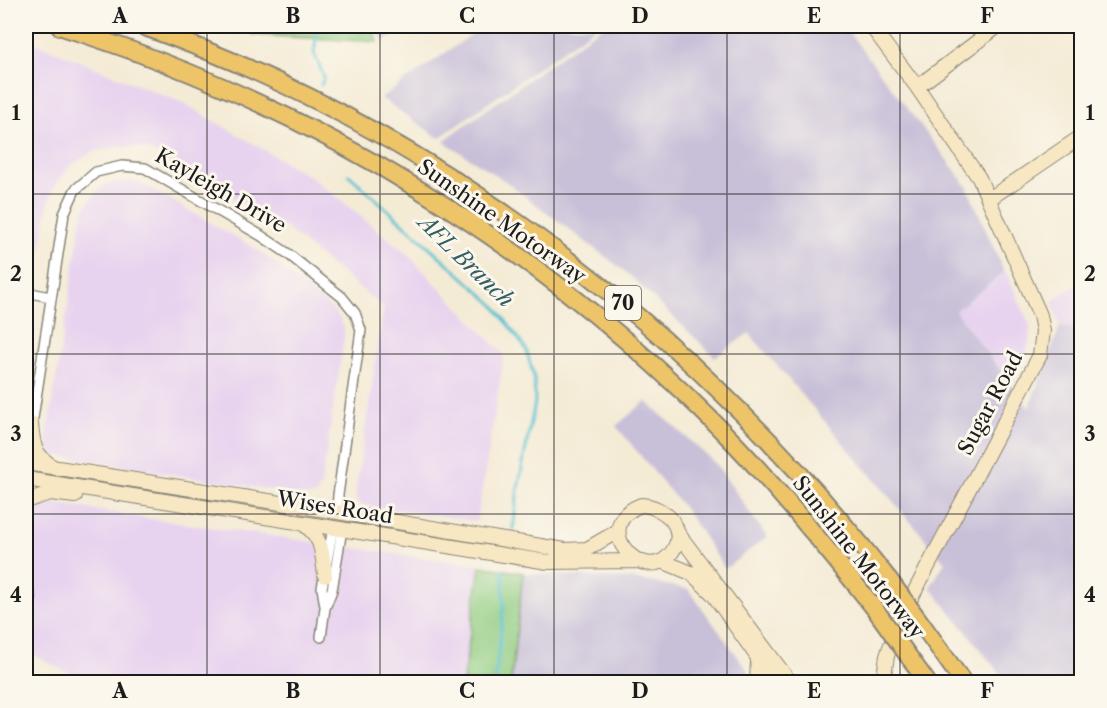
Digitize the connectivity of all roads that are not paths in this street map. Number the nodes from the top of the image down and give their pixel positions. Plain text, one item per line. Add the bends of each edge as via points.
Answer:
1 (59, 26) edge
2 (142, 26) edge
3 (871, 26) edge
4 (998, 26) edge
5 (917, 87) junction
6 (1082, 136) edge
7 (989, 199) junction
8 (26, 292) edge
9 (50, 297) junction
10 (28, 430) edge
11 (26, 464) edge
12 (54, 468) junction
13 (26, 478) edge
14 (125, 495) junction
15 (26, 501) edge
16 (337, 512) junction
17 (302, 523) junction
18 (338, 529) junction
19 (618, 531) junction
20 (677, 532) junction
21 (638, 561) junction
22 (662, 561) junction
23 (325, 576) junction
24 (26, 584) edge
25 (325, 608) junction
26 (26, 613) edge
27 (899, 621) junction
28 (321, 637) dead end
29 (758, 660) junction
30 (948, 661) junction
31 (757, 682) edge
32 (775, 682) edge
33 (790, 682) edge
34 (875, 682) edge
35 (883, 682) edge
36 (927, 682) edge
37 (963, 682) edge
38 (976, 682) edge

1 - 36 highway, Sunshine Motorway / 70, bridge via 175,66 282,113 413,184 556,283 704,413 800,515
2 - 30 highway, Sunshine Motorway / 70, bridge via 270,78 338,112 453,178 541,239 639,317 742,411 815,489 890,581
3 - 5 main road, Sugar Road
4 - 5 main road
5 - 7 main road, Sugar Road via 968,159
6 - 7 main road
7 - 27 main road, Sugar Road via 1040,315 1040,355
8 - 9 street
9 - 10 street, Kayleigh Drive
9 - 16 street, Kayleigh Drive via 63,214 75,190 96,172 122,166 145,168 287,253 342,297 355,313 361,330
10 - 11 street, Kayleigh Drive
10 - 12 main road via 41,459
11 - 12 main road, Wises Road
12 - 16 main road, Wises Road
13 - 14 main road, Wises Road
14 - 15 main road via 88,498 50,493
14 - 17 main road, Wises Road
16 - 18 main road, Kayleigh Drive
16 - 19 main road, Wises Road via 565,550 587,549
17 - 18 main road, Wises Road
17 - 23 main road via 318,537
18 - 21 main road, Wises Road via 548,562
18 - 23 street
18 - 25 street via 332,590
19 - 20 main road via 631,508 650,505 667,514
19 - 21 main road via 624,551
20 - 22 main road via 675,546
20 - 33 main road
21 - 22 main road
22 - 29 main road via 702,582
23 - 25 street
24 - 26 street via 31,604
25 - 28 street
27 - 34 main road via 881,652
27 - 35 main road, Sugar Road
29 - 31 main road
29 - 32 main road
30 - 37 highway, Sunshine Motorway / 70
30 - 38 highway

